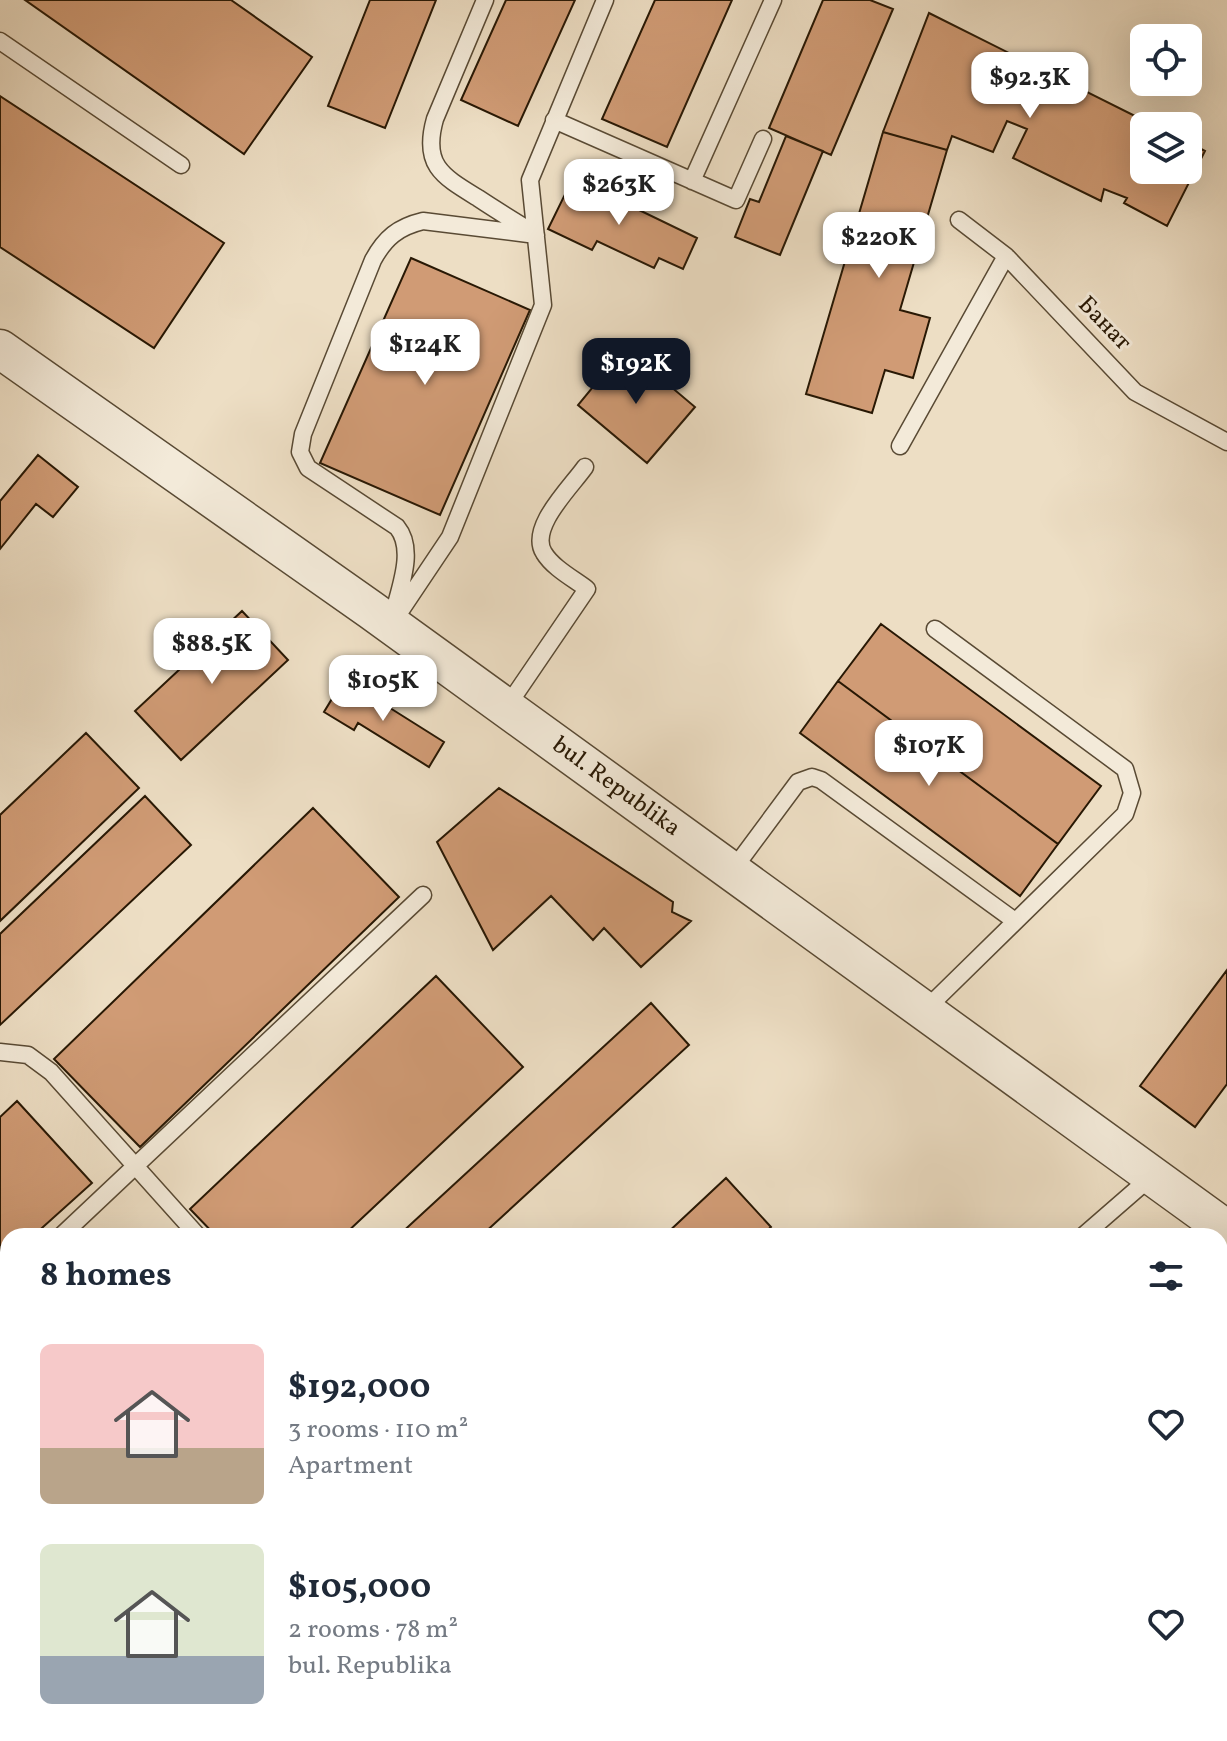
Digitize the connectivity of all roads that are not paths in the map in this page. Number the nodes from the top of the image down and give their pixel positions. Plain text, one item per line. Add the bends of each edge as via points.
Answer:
1 (485, 0) edge
2 (605, 0) edge
3 (773, 0) edge
4 (0, 41) edge
5 (554, 120) junction
6 (763, 139) dead end
7 (181, 165) dead end
8 (692, 181) junction
9 (959, 220) dead end
10 (536, 235) junction
11 (1006, 256) junction
12 (0, 349) edge
13 (1227, 442) edge
14 (900, 446) dead end
15 (585, 467) dead end
16 (391, 625) junction
17 (935, 629) dead end
18 (506, 708) junction
19 (732, 871) junction
20 (423, 895) dead end
21 (1015, 921) junction
22 (924, 1011) junction
23 (0, 1052) edge
24 (137, 1166) junction
25 (1152, 1176) junction
26 (1219, 1227) edge
27 (70, 1228) edge
28 (191, 1228) edge
29 (1092, 1228) edge

1 - 10 lane via 435,119 432,153 450,182
2 - 5 lane
3 - 8 lane
4 - 7 lane
5 - 8 lane
5 - 10 lane via 530,180
6 - 8 lane via 736,200
9 - 11 lane, Банат
10 - 16 lane via 543,305 450,537
10 - 16 lane via 423,221 392,234 373,260 303,434 300,452 308,468 402,534 407,548
11 - 13 lane, Банат via 1135,392
11 - 14 lane
12 - 16 street, bul. Republika
15 - 18 lane via 539,538 544,555 587,589
16 - 18 street, bul. Republika
17 - 21 lane via 1125,769 1132,793 1125,814
18 - 19 street, bul. Republika
19 - 21 lane via 798,782 812,777
19 - 22 street, bul. Republika
20 - 24 lane
21 - 22 lane
22 - 25 street, bul. Republika
23 - 24 lane via 28,1055 51,1072
24 - 27 lane
24 - 28 lane
25 - 26 street, bul. Republika
25 - 29 lane

